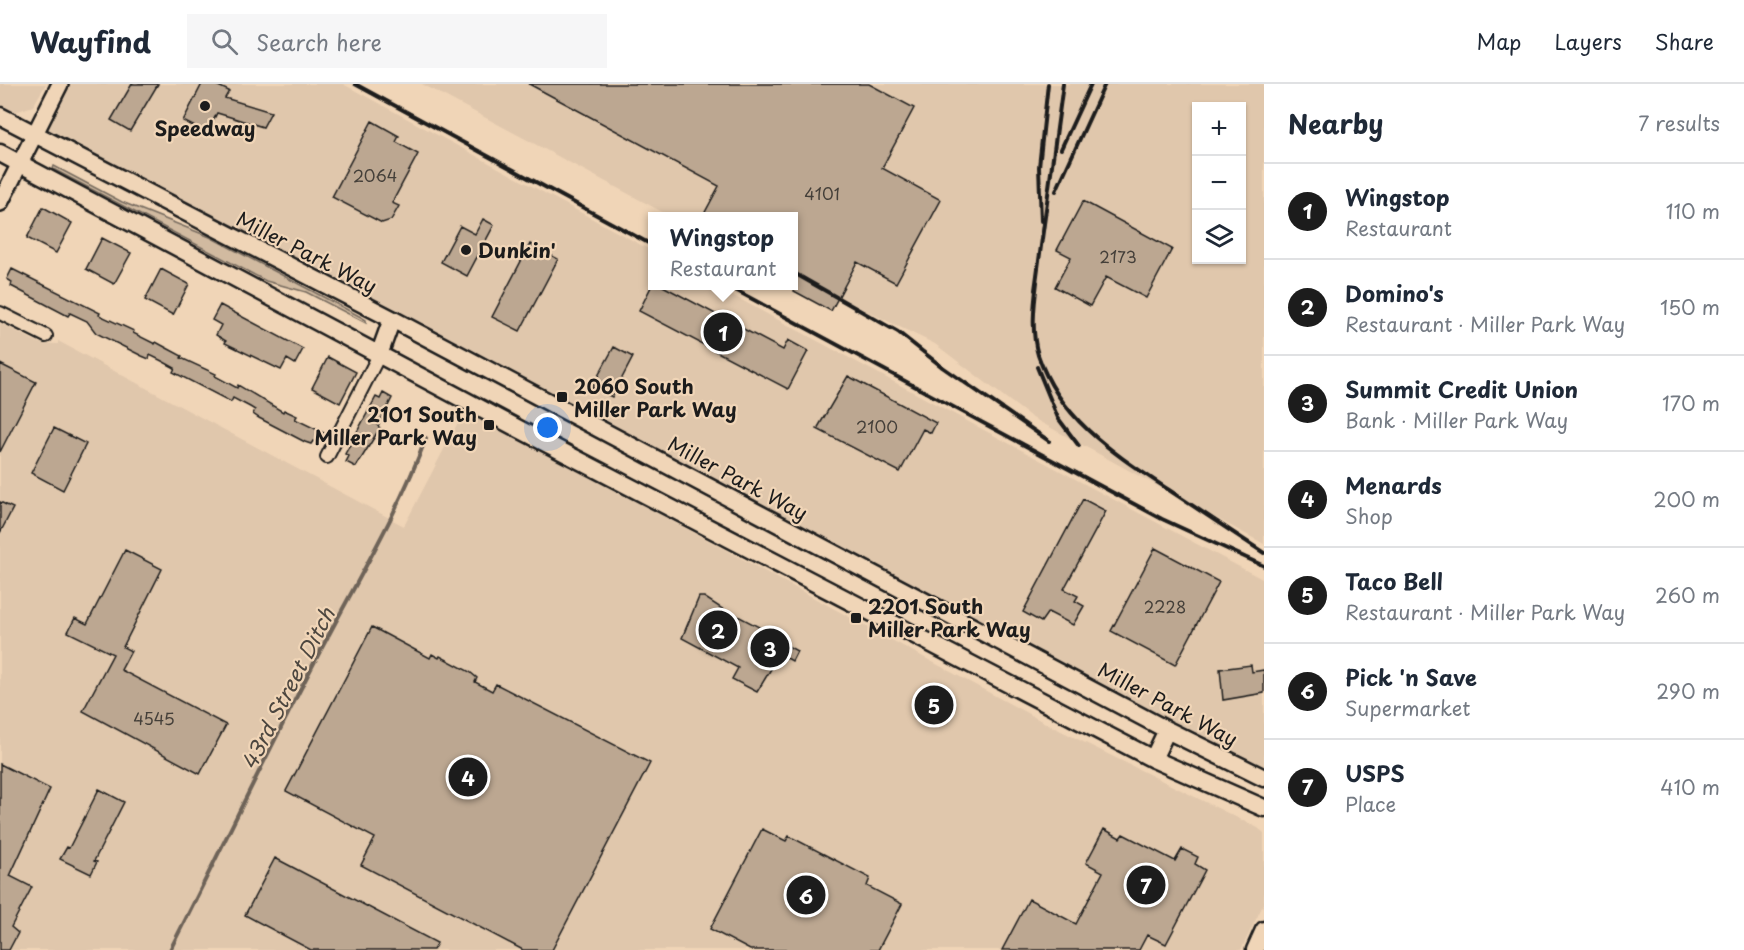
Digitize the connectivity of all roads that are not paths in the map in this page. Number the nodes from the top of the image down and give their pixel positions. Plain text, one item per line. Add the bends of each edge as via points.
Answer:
1 (60, 84) edge
2 (0, 116) edge
3 (35, 135) junction
4 (0, 153) edge
5 (20, 163) junction
6 (0, 203) edge
7 (0, 313) edge
8 (392, 319) junction
9 (46, 336) dead end
10 (379, 355) junction
11 (327, 457) dead end
12 (1167, 730) junction
13 (1216, 754) junction
14 (1153, 759) junction
15 (1264, 766) edge
16 (1264, 778) edge
17 (1227, 792) junction
18 (1264, 808) edge
19 (1264, 820) edge
20 (1264, 930) edge
21 (1255, 950) edge

1 - 3 street
2 - 3 main road, Miller Park Way
3 - 5 street
3 - 8 main road, Miller Park Way
4 - 5 main road
5 - 6 street
5 - 10 main road
7 - 9 street
8 - 10 main road
8 - 12 main road, Miller Park Way
10 - 11 street
10 - 14 main road
12 - 13 main road, Miller Park Way
12 - 14 main road
13 - 15 main road
13 - 16 main road, Miller Park Way
14 - 17 main road
17 - 18 main road
17 - 19 main road
20 - 21 main road

